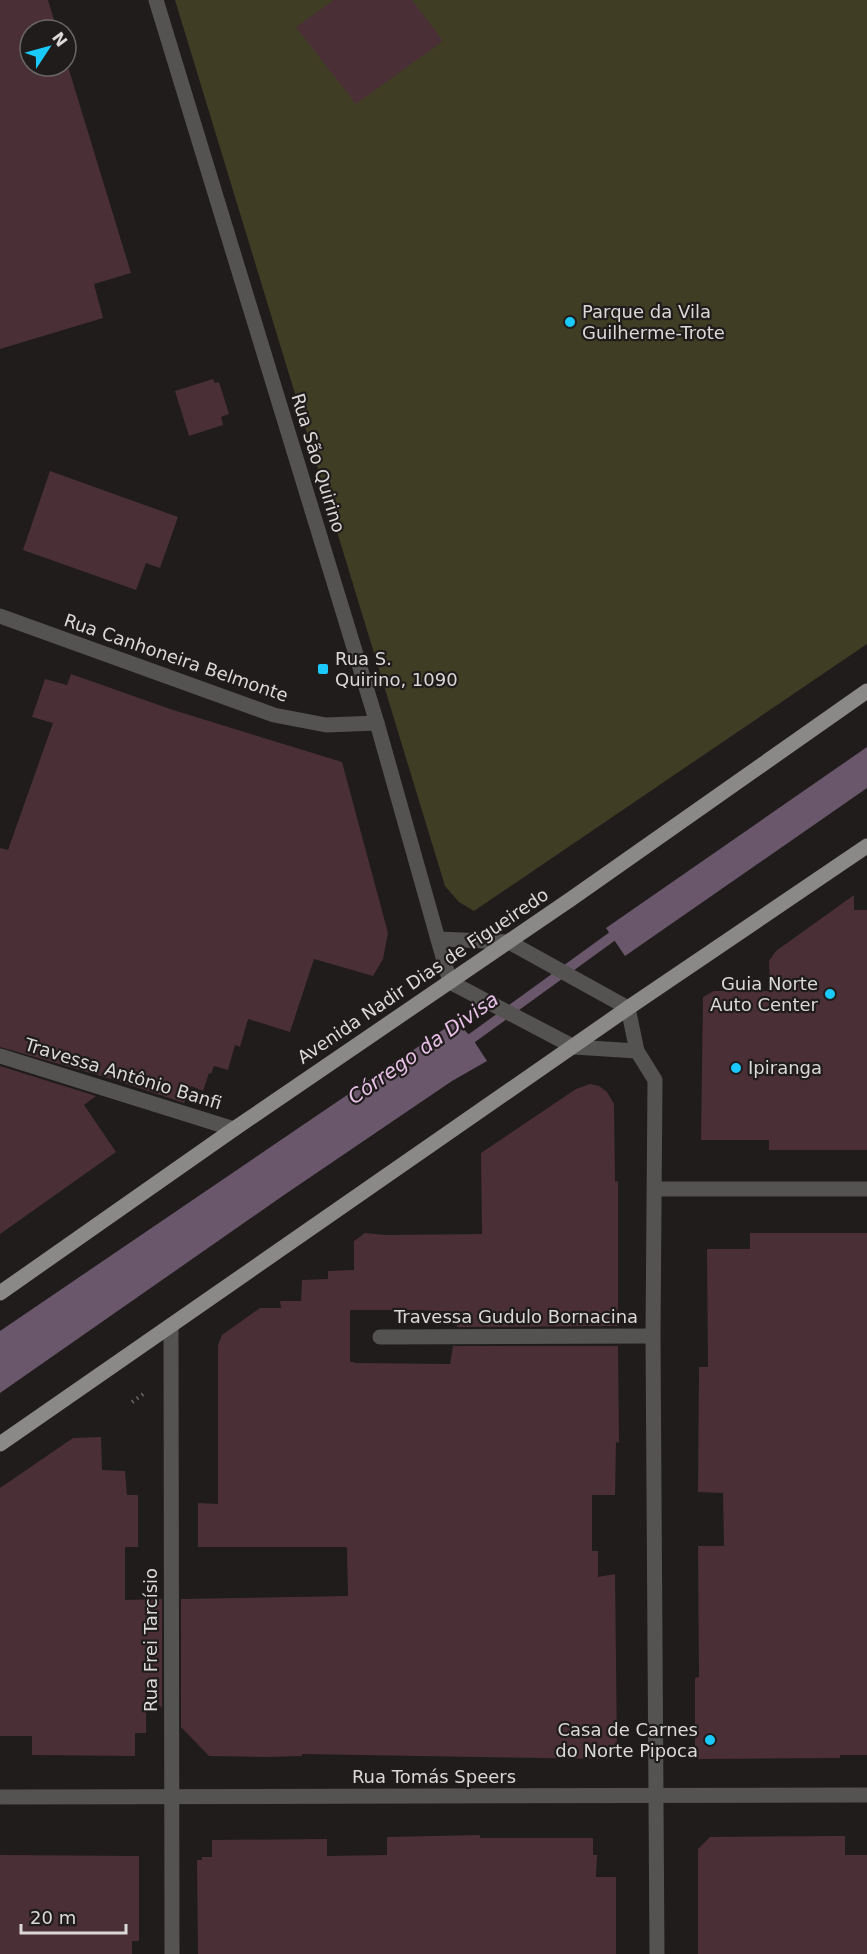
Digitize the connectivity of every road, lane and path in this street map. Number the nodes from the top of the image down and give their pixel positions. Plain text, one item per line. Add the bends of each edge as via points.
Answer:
1 (156, 0) edge
2 (0, 616) edge
3 (867, 691) edge
4 (377, 723) junction
5 (867, 846) edge
6 (438, 939) junction
7 (509, 942) junction
8 (450, 982) junction
9 (628, 1008) junction
10 (574, 1047) junction
11 (637, 1051) junction
12 (0, 1056) edge
13 (234, 1128) junction
14 (656, 1189) junction
15 (867, 1189) edge
16 (0, 1293) edge
17 (171, 1326) junction
18 (653, 1336) junction
19 (380, 1337) dead end
20 (0, 1444) edge
21 (171, 1796) junction
22 (867, 1796) edge
23 (0, 1797) edge
24 (658, 1797) junction
25 (172, 1954) edge
26 (657, 1954) edge

1 - 4 street, Rua São Quirino
2 - 4 street, Rua Canhoneira Belmonte via 274,715 326,725
3 - 7 main road, Avenida Nadir Dias de Figueiredo
4 - 6 street, Rua São Quirino
5 - 9 main road
6 - 7 street
6 - 8 street, Rua São Quirino
7 - 8 main road, Avenida Nadir Dias de Figueiredo
7 - 9 street
8 - 10 street
8 - 13 main road, Avenida Nadir Dias de Figueiredo
9 - 10 main road
9 - 11 street
10 - 11 street
10 - 17 main road
11 - 14 street via 655,1080
12 - 13 street, Travessa Antônio Banfi
13 - 16 main road, Avenida Nadir Dias de Figueiredo
14 - 15 street
14 - 18 street
17 - 20 main road
17 - 21 street, Rua Frei Tarcísio
18 - 19 street, Travessa Gudulo Bornacina
18 - 24 street
21 - 23 street, Rua Tomás Speers
21 - 24 street, Rua Tomás Speers
21 - 25 street, Rua Frei Tarcísio
22 - 24 street, Rua Tomás Speers
24 - 26 street

